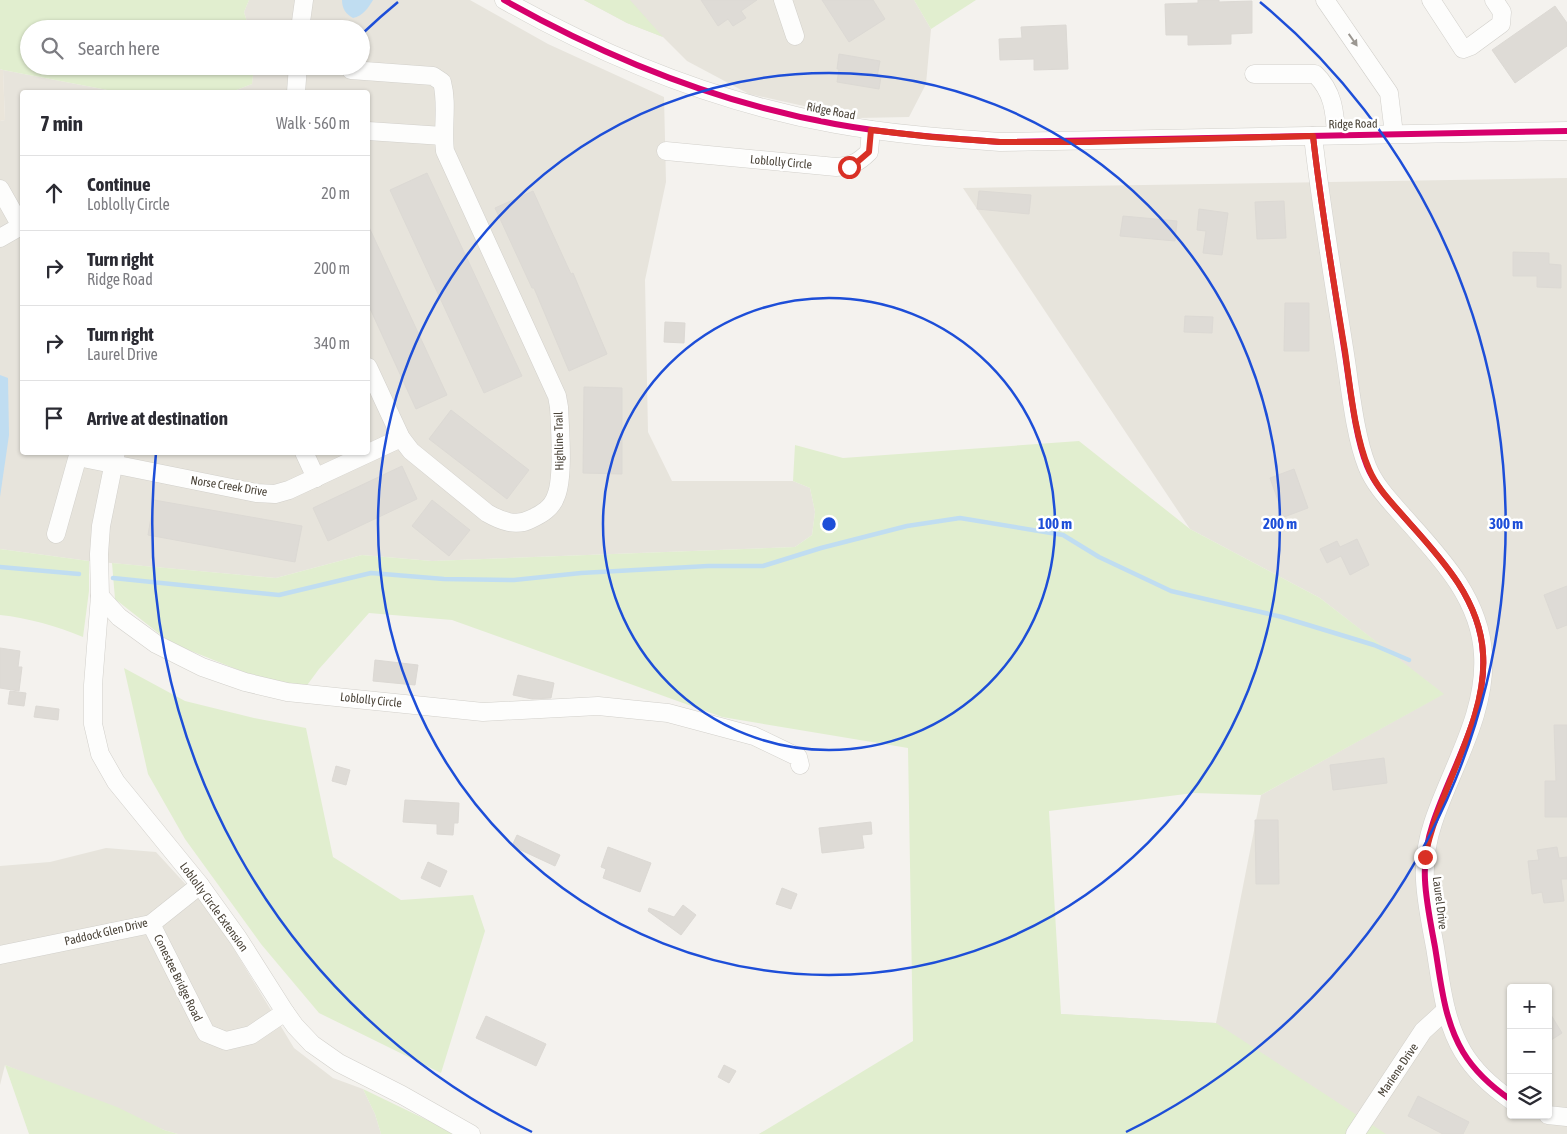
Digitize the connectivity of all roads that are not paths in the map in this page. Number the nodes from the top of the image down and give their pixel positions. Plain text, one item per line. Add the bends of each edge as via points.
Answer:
1 (304, 0) edge
2 (504, 0) edge
3 (783, 0) edge
4 (1325, 0) edge
5 (1431, 0) edge
6 (1494, 0) edge
7 (301, 20) edge
8 (795, 36) dead end
9 (370, 71) edge
10 (1254, 74) dead end
11 (297, 75) edge
12 (296, 90) edge
13 (871, 130) junction
14 (370, 131) edge
15 (1567, 131) edge
16 (1394, 134) junction
17 (1336, 135) junction
18 (443, 136) junction
19 (1313, 136) junction
20 (666, 151) dead end
21 (0, 189) edge
22 (20, 224) edge
23 (20, 228) edge
24 (0, 238) edge
25 (370, 371) edge
26 (401, 438) junction
27 (370, 453) edge
28 (78, 455) edge
29 (305, 455) edge
30 (365, 455) edge
31 (114, 459) edge
32 (316, 478) junction
33 (56, 534) dead end
34 (100, 596) junction
35 (800, 765) dead end
36 (200, 885) junction
37 (151, 924) junction
38 (0, 954) edge
39 (1446, 1010) junction
40 (285, 1012) junction
41 (1507, 1097) edge
42 (1552, 1115) edge
43 (1567, 1117) edge
44 (471, 1134) edge
45 (1355, 1134) edge

1 - 7 street
2 - 13 street, Ridge Road via 547,24 662,75 779,112
3 - 8 street
4 -> 16 street via 1389,93
5 - 6 street via 1463,49 1501,24 1502,12
9 - 18 street, Highline Trail via 433,76 442,82
10 - 17 street via 1315,74 1322,81 1335,109
11 - 12 street
13 - 19 street, Ridge Road via 1000,142
13 - 20 street, Loblolly Circle via 869,152 849,167
14 - 18 street
15 - 16 street, Ridge Road
16 - 17 street, Ridge Road
17 - 19 street, Ridge Road
18 - 26 street, Highline Trail via 445,151 557,396 560,480 556,496 541,515 528,521 515,523 497,519 411,451
19 - 39 street, Laurel Drive via 1346,359 1365,458 1383,493 1438,556 1462,590 1481,634 1483,680 1478,704 1434,822 1425,857 1426,899
21 - 22 street
23 - 24 street
25 - 26 street, Highline Trail
26 - 27 street, Norse Creek Drive
28 - 31 street, Norse Creek Drive
28 - 33 street
29 - 32 street
30 - 32 street, Norse Creek Drive
31 - 32 street, Norse Creek Drive via 256,493 275,494
31 - 34 street via 101,526
34 - 35 street, Loblolly Circle via 119,617 156,644 202,667 287,692 483,712 598,706 668,714 754,736 798,757
34 - 36 street, Loblolly Circle Extension via 92,711 100,754 116,782
36 - 37 street, Paddock Glen Drive
36 - 40 street, Loblolly Circle Extension
37 - 38 street, Paddock Glen Drive
37 - 40 street, Conestee Bridge Road via 206,1033 226,1041 251,1035
39 - 41 street, Laurel Drive via 1469,1061 1486,1081
39 - 45 street, Mariene Drive via 1424,1031
40 - 44 street, Loblolly Circle Extension via 321,1051 339,1063
42 - 43 street

